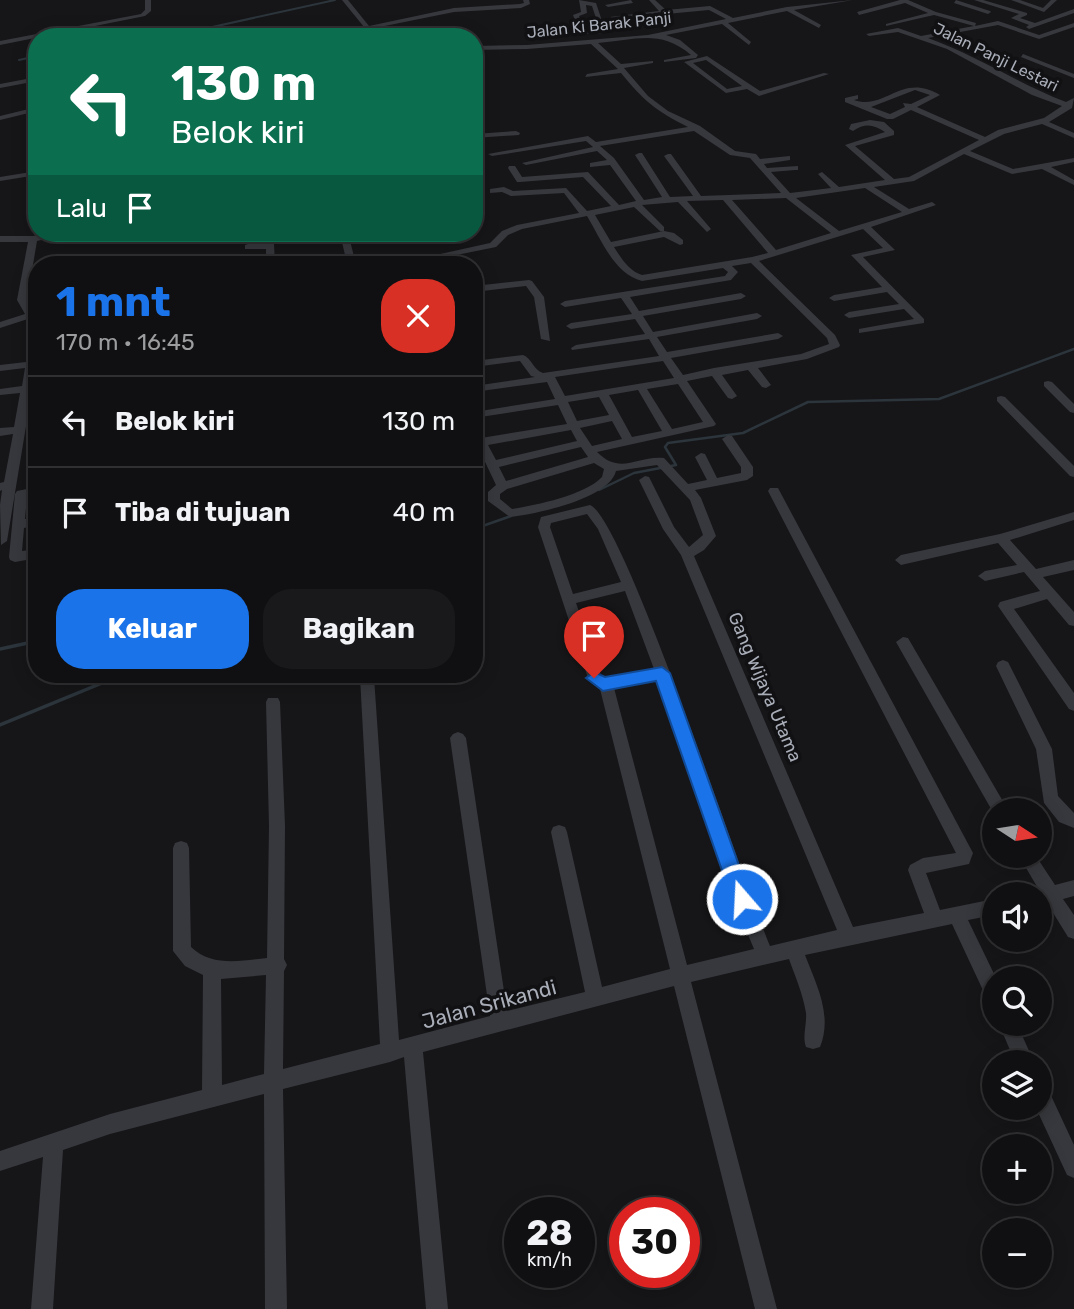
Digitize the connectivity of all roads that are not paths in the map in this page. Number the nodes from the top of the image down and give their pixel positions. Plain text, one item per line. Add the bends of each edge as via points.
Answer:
1 (148, 0) edge
2 (485, 0) edge
3 (496, 0) edge
4 (526, 0) edge
5 (652, 0) edge
6 (677, 0) edge
7 (850, 0) edge
8 (978, 0) edge
9 (1012, 0) edge
10 (583, 1) edge
11 (630, 1) edge
12 (905, 1) edge
13 (1051, 1) edge
14 (956, 2) dead end
15 (347, 3) edge
16 (608, 5) dead end
17 (336, 7) dead end
18 (920, 7) junction
19 (1037, 7) junction
20 (1005, 8) junction
21 (787, 9) junction
22 (688, 10) junction
23 (1074, 11) edge
24 (640, 12) junction
25 (665, 13) junction
26 (859, 13) dead end
27 (934, 13) junction
28 (993, 13) junction
29 (612, 14) dead end
30 (1026, 14) junction
31 (886, 16) dead end
32 (984, 16) dead end
33 (733, 20) junction
34 (723, 22) junction
35 (888, 25) dead end
36 (979, 25) junction
37 (1036, 25) junction
38 (1074, 25) edge
39 (819, 26) dead end
40 (81, 28) edge
41 (368, 28) joint
42 (1018, 30) junction
43 (594, 33) junction
44 (869, 34) dead end
45 (921, 38) junction
46 (28, 39) edge
47 (596, 42) junction
48 (0, 43) edge
49 (663, 43) junction
50 (749, 43) dead end
51 (483, 48) edge
52 (1023, 56) dead end
53 (698, 58) junction
54 (648, 59) dead end
55 (678, 59) junction
56 (666, 61) dead end
57 (618, 66) junction
58 (826, 74) dead end
59 (587, 76) dead end
60 (1074, 76) edge
61 (28, 81) edge
62 (0, 86) edge
63 (750, 89) junction
64 (855, 97) dead end
65 (890, 98) junction
66 (732, 99) dead end
67 (1070, 103) edge
68 (865, 106) junction
69 (911, 107) junction
70 (28, 111) edge
71 (0, 118) edge
72 (1044, 122) junction
73 (884, 123) junction
74 (905, 124) dead end
75 (697, 128) junction
76 (853, 129) dead end
77 (516, 133) dead end
78 (483, 135) edge
79 (1074, 136) edge
80 (985, 140) junction
81 (598, 146) junction
82 (965, 152) junction
83 (492, 154) dead end
84 (639, 155) dead end
85 (668, 156) dead end
86 (787, 158) dead end
87 (1074, 160) edge
88 (612, 162) junction
89 (759, 162) junction
90 (526, 163) dead end
91 (593, 165) dead end
92 (1043, 166) junction
93 (512, 167) dead end
94 (795, 168) dead end
95 (767, 170) junction
96 (28, 174) edge
97 (822, 174) dead end
98 (0, 178) edge
99 (891, 181) junction
100 (1074, 183) edge
101 (864, 184) junction
102 (837, 189) junction
103 (493, 191) dead end
104 (787, 195) junction
105 (724, 196) junction
106 (698, 197) junction
107 (667, 199) junction
108 (681, 200) junction
109 (639, 203) junction
110 (932, 205) dead end
111 (617, 208) junction
112 (908, 212) junction
113 (588, 214) junction
114 (865, 226) junction
115 (662, 229) dead end
116 (707, 229) dead end
117 (836, 233) junction
118 (0, 239) edge
119 (28, 239) edge
120 (680, 242) dead end
121 (609, 245) junction
122 (248, 247) dead end
123 (774, 254) junction
124 (271, 256) edge
125 (440, 256) edge
126 (753, 260) junction
127 (727, 266) junction
128 (28, 267) edge
129 (483, 288) edge
130 (889, 289) junction
131 (624, 295) junction
132 (741, 296) dead end
133 (834, 298) dead end
134 (565, 304) dead end
135 (905, 306) junction
136 (28, 307) edge
137 (28, 315) edge
138 (637, 315) junction
139 (849, 315) dead end
140 (757, 316) dead end
141 (0, 325) edge
142 (571, 326) dead end
143 (863, 331) dead end
144 (651, 336) junction
145 (778, 336) dead end
146 (546, 339) dead end
147 (576, 348) dead end
148 (665, 357) junction
149 (483, 363) edge
150 (28, 365) joint
151 (750, 365) junction
152 (0, 369) edge
153 (714, 371) junction
154 (550, 377) junction
155 (680, 379) junction
156 (1048, 384) dead end
157 (766, 385) dead end
158 (641, 387) junction
159 (483, 388) edge
160 (24, 389) junction
161 (0, 392) edge
162 (602, 393) junction
163 (732, 396) dead end
164 (1002, 399) dead end
165 (563, 401) junction
166 (1074, 410) edge
167 (483, 414) edge
168 (615, 418) junction
169 (576, 425) junction
170 (19, 430) junction
171 (0, 432) edge
172 (668, 433) junction
173 (728, 439) dead end
174 (483, 442) edge
175 (629, 442) junction
176 (483, 451) edge
177 (590, 451) junction
178 (6, 456) edge
179 (701, 457) dead end
180 (491, 465) junction
181 (610, 467) junction
182 (1074, 473) edge
183 (645, 480) dead end
184 (714, 483) junction
185 (9, 484) edge
186 (503, 486) junction
187 (687, 488) junction
188 (774, 491) dead end
189 (28, 493) edge
190 (21, 494) junction
191 (2, 516) edge
192 (1074, 516) edge
193 (28, 523) edge
194 (18, 525) junction
195 (1001, 538) junction
196 (1, 541) edge
197 (687, 554) junction
198 (28, 555) edge
199 (901, 560) dead end
200 (1074, 565) edge
201 (1031, 571) junction
202 (985, 576) dead end
203 (628, 585) junction
204 (1049, 594) junction
205 (569, 600) junction
206 (1073, 618) edge
207 (903, 642) dead end
208 (1003, 666) dead end
209 (662, 673) junction
210 (367, 683) edge
211 (606, 684) junction
212 (274, 702) dead end
213 (1074, 705) edge
214 (458, 738) dead end
215 (993, 798) edge
216 (1074, 821) edge
217 (559, 832) dead end
218 (181, 848) dead end
219 (1074, 888) edge
220 (1052, 894) edge
221 (1052, 904) edge
222 (982, 910) edge
223 (957, 915) junction
224 (935, 920) junction
225 (1074, 931) edge
226 (848, 936) junction
227 (794, 949) junction
228 (766, 957) junction
229 (278, 965) junction
230 (982, 969) edge
231 (212, 970) junction
232 (683, 975) junction
233 (595, 998) junction
234 (500, 1024) junction
235 (814, 1040) dead end
236 (413, 1048) junction
237 (390, 1053) junction
238 (274, 1082) junction
239 (212, 1098) junction
240 (1052, 1120) edge
241 (54, 1141) junction
242 (0, 1161) edge
243 (1074, 1168) edge
244 (41, 1309) edge
245 (276, 1309) edge
246 (437, 1309) edge
247 (766, 1309) edge

1 - 40 street via 143,15
2 - 3 street
4 - 41 street via 521,6 454,10
5 - 25 street
6 - 22 street
7 - 21 street, Jalan Ki Barak Panji
8 - 20 street
9 - 19 street
10 - 43 street via 594,4 604,31
10 - 43 street via 584,13 576,15 582,33
11 - 16 street
11 - 24 street
12 - 18 street, Jalan Panji Lestari
12 - 26 street
13 - 19 street via 1044,10
14 - 28 street
15 - 17 street
15 - 41 street
18 - 27 street, Jalan Panji Lestari
18 - 31 street
19 - 30 street
20 - 28 street
20 - 30 street
21 - 33 street, Jalan Ki Barak Panji
21 - 39 street
22 - 25 street
22 - 33 street via 710,8
23 - 37 street
24 - 25 street
24 - 29 street
27 - 35 street
27 - 36 street, Jalan Panji Lestari
28 - 32 street
30 - 37 street via 1014,18
33 - 34 street, Jalan Ki Barak Panji
34 - 49 street, Jalan Ki Barak Panji
34 - 50 street
36 - 42 street via 998,23
36 - 45 street, Jalan Panji Lestari
37 - 42 street
38 - 42 street via 1038,37
43 - 47 street
44 - 45 street via 898,30
45 - 67 street, Jalan Panji Lestari via 1014,83 1025,82
46 - 48 street
47 - 49 street, Jalan Ki Barak Panji
47 - 51 street, Jalan Ki Barak Panji
47 - 57 street
49 - 53 street via 676,40
49 - 55 street
52 - 60 street
53 - 55 street
53 - 63 street via 707,58
53 - 63 street via 687,62 726,91
54 - 57 street
55 - 56 street
57 - 59 street
57 - 75 street via 665,113
58 - 63 street via 759,94
61 - 62 street
63 - 66 street
64 - 68 street via 848,100
65 - 68 street
65 - 69 street
65 - 69 street via 915,88 936,94
67 - 72 street
68 - 73 street
69 - 73 street
69 - 80 street
70 - 71 street
72 - 79 street
72 - 80 street
73 - 74 street
73 - 76 street via 867,122
73 - 99 street via 891,133 849,146
75 - 81 street
75 - 89 street via 733,153 751,155
77 - 78 street
80 - 82 street
81 - 83 street via 580,138
81 - 88 street
81 - 90 street
82 - 92 street via 1010,172
82 - 99 street via 916,178
84 - 107 street
85 - 106 street
86 - 89 street
87 - 92 street
88 - 91 street
88 - 109 street
89 - 95 street
92 - 100 street
93 - 111 street via 520,180 585,174
94 - 95 street
95 - 104 street
96 - 98 street
97 - 102 street
99 - 101 street
101 - 102 street
101 - 112 street
102 - 104 street
103 - 113 street via 566,190
104 - 105 street
104 - 117 street
105 - 106 street
105 - 123 street
106 - 108 street
107 - 108 street
107 - 109 street
108 - 116 street
109 - 111 street
109 - 115 street
110 - 112 street
111 - 113 street
112 - 114 street
113 - 121 street
113 - 125 street via 513,229 486,247
114 - 117 street
114 - 130 street via 890,250 856,256
117 - 123 street
118 - 119 street
120 - 121 street via 664,234
121 - 127 street via 629,272 642,278
122 - 124 street via 271,246
123 - 126 street
126 - 127 street
126 - 151 street via 835,345 803,357
127 - 131 street via 732,276
128 - 136 street via 22,300
129 - 146 street via 529,283 539,298
130 - 133 street
130 - 135 street
131 - 134 street
131 - 138 street
132 - 138 street
135 - 139 street
135 - 143 street via 921,321
137 - 141 street
138 - 142 street
138 - 144 street
140 - 144 street
144 - 147 street
144 - 148 street
145 - 148 street
148 - 154 street
148 - 155 street
149 - 154 street via 523,358 535,374
150 - 152 street
150 - 160 street
151 - 153 street
151 - 157 street
153 - 155 street
153 - 163 street
154 - 159 street
154 - 165 street
155 - 158 street
155 - 172 street via 710,424
156 - 166 street
158 - 162 street
158 - 172 street
160 - 161 street
160 - 170 street
162 - 165 street
162 - 168 street
164 - 182 street
165 - 167 street
165 - 169 street
168 - 169 street
168 - 175 street
169 - 174 street
169 - 177 street
170 - 171 street
170 - 178 street
172 - 175 street
173 - 184 street via 747,467 747,476
175 - 177 street
176 - 180 street
177 - 180 street
177 - 181 street
177 - 186 street
178 - 185 street
179 - 184 street
180 - 186 street
181 - 186 street via 608,478 598,487 515,513 494,501 494,492
181 - 187 street via 665,466
183 - 197 street, Gang Wijaya Utama
184 - 187 street
185 - 190 street
185 - 191 street
187 - 197 street via 704,515 710,536
188 - 224 street via 965,853 963,859 916,870
189 - 190 street
190 - 194 street
191 - 196 street
192 - 195 street
193 - 194 street
194 - 198 street via 15,557
195 - 199 street
195 - 201 street
197 - 226 street, Gang Wijaya Utama
200 - 201 street
201 - 202 street
201 - 204 street
203 - 205 street
203 - 205 street via 593,510 548,518 542,523
203 - 209 street
204 - 206 street
204 - 213 street via 1005,606
205 - 211 street via 594,678
207 - 215 street
208 - 216 street via 1044,749 1050,798
209 - 211 street
209 - 228 street
210 - 237 street
211 - 232 street
212 - 229 street
214 - 234 street
217 - 233 street
218 - 231 street via 182,951 190,961
219 - 220 street
221 - 225 street
222 - 223 street, Jalan Srikandi
223 - 224 street, Jalan Srikandi
223 - 230 street
224 - 226 street, Jalan Srikandi
226 - 227 street, Jalan Srikandi
227 - 228 street, Jalan Srikandi
227 - 235 street via 815,1012
228 - 232 street, Jalan Srikandi
229 - 231 street
229 - 238 street
231 - 239 street
232 - 233 street, Jalan Srikandi
232 - 247 street
233 - 234 street, Jalan Srikandi
234 - 236 street, Jalan Srikandi
236 - 237 street, Jalan Srikandi
236 - 246 street
237 - 238 street, Jalan Srikandi
238 - 239 street, Jalan Srikandi
238 - 245 street
239 - 241 street, Jalan Srikandi
240 - 243 street
241 - 242 street, Jalan Srikandi
241 - 244 street

